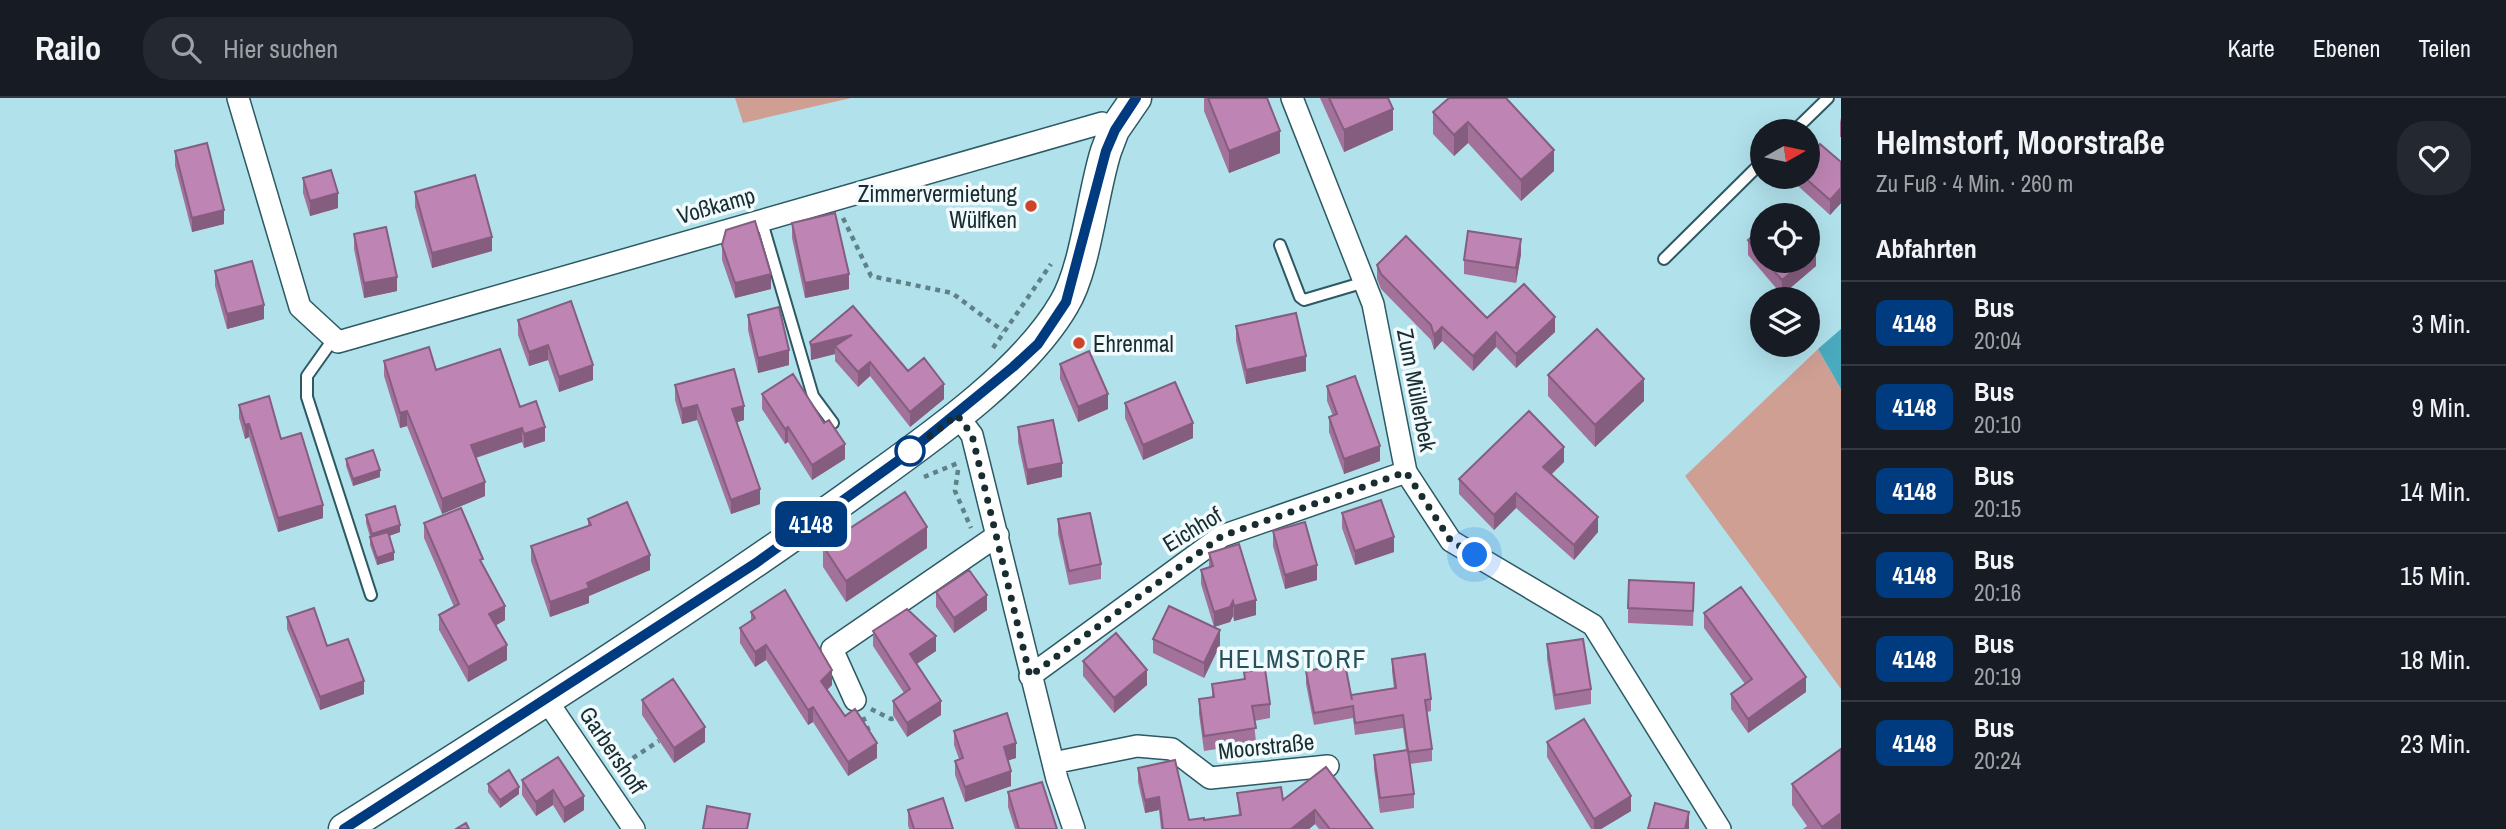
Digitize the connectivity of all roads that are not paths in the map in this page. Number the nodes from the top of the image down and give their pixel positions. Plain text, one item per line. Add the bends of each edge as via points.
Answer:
1 (239, 98) edge
2 (1136, 98) edge
3 (1292, 98) edge
4 (1828, 98) edge
5 (1806, 119) edge
6 (1115, 130) junction
7 (1750, 174) edge
8 (761, 219) junction
9 (1280, 245) dead end
10 (1664, 259) dead end
11 (1365, 282) junction
12 (334, 338) junction
13 (957, 415) junction
14 (833, 423) edge
15 (1406, 472) junction
16 (998, 535) junction
17 (370, 595) dead end
18 (1030, 676) junction
19 (855, 700) dead end
20 (547, 701) junction
21 (1053, 763) junction
22 (1328, 766) edge
23 (344, 829) edge
24 (634, 829) edge
25 (1074, 829) edge
26 (1720, 829) edge

1 - 12 street via 300,307
2 - 6 main road
3 - 11 street, Zum Müllerbek
4 - 5 lane
6 - 8 street, Voßkamp via 1102,123
6 - 13 main road via 1096,183 1066,302 1038,344
7 - 10 lane
8 - 12 street, Voßkamp via 338,342
8 - 14 lane via 813,396
9 - 11 lane via 1304,300
11 - 15 street, Zum Müllerbek
12 - 17 lane via 307,376 307,397
13 - 16 street via 972,435
13 - 20 main road via 756,563
15 - 18 street, Eichhof via 1222,536
15 - 26 street, Zum Müllerbek via 1451,541 1593,625
16 - 18 street
16 - 19 street via 832,649
18 - 21 street
20 - 23 main road
20 - 24 street, Garbershoff
21 - 22 street, Moorstraße via 1137,746 1172,748 1210,778
21 - 25 street

